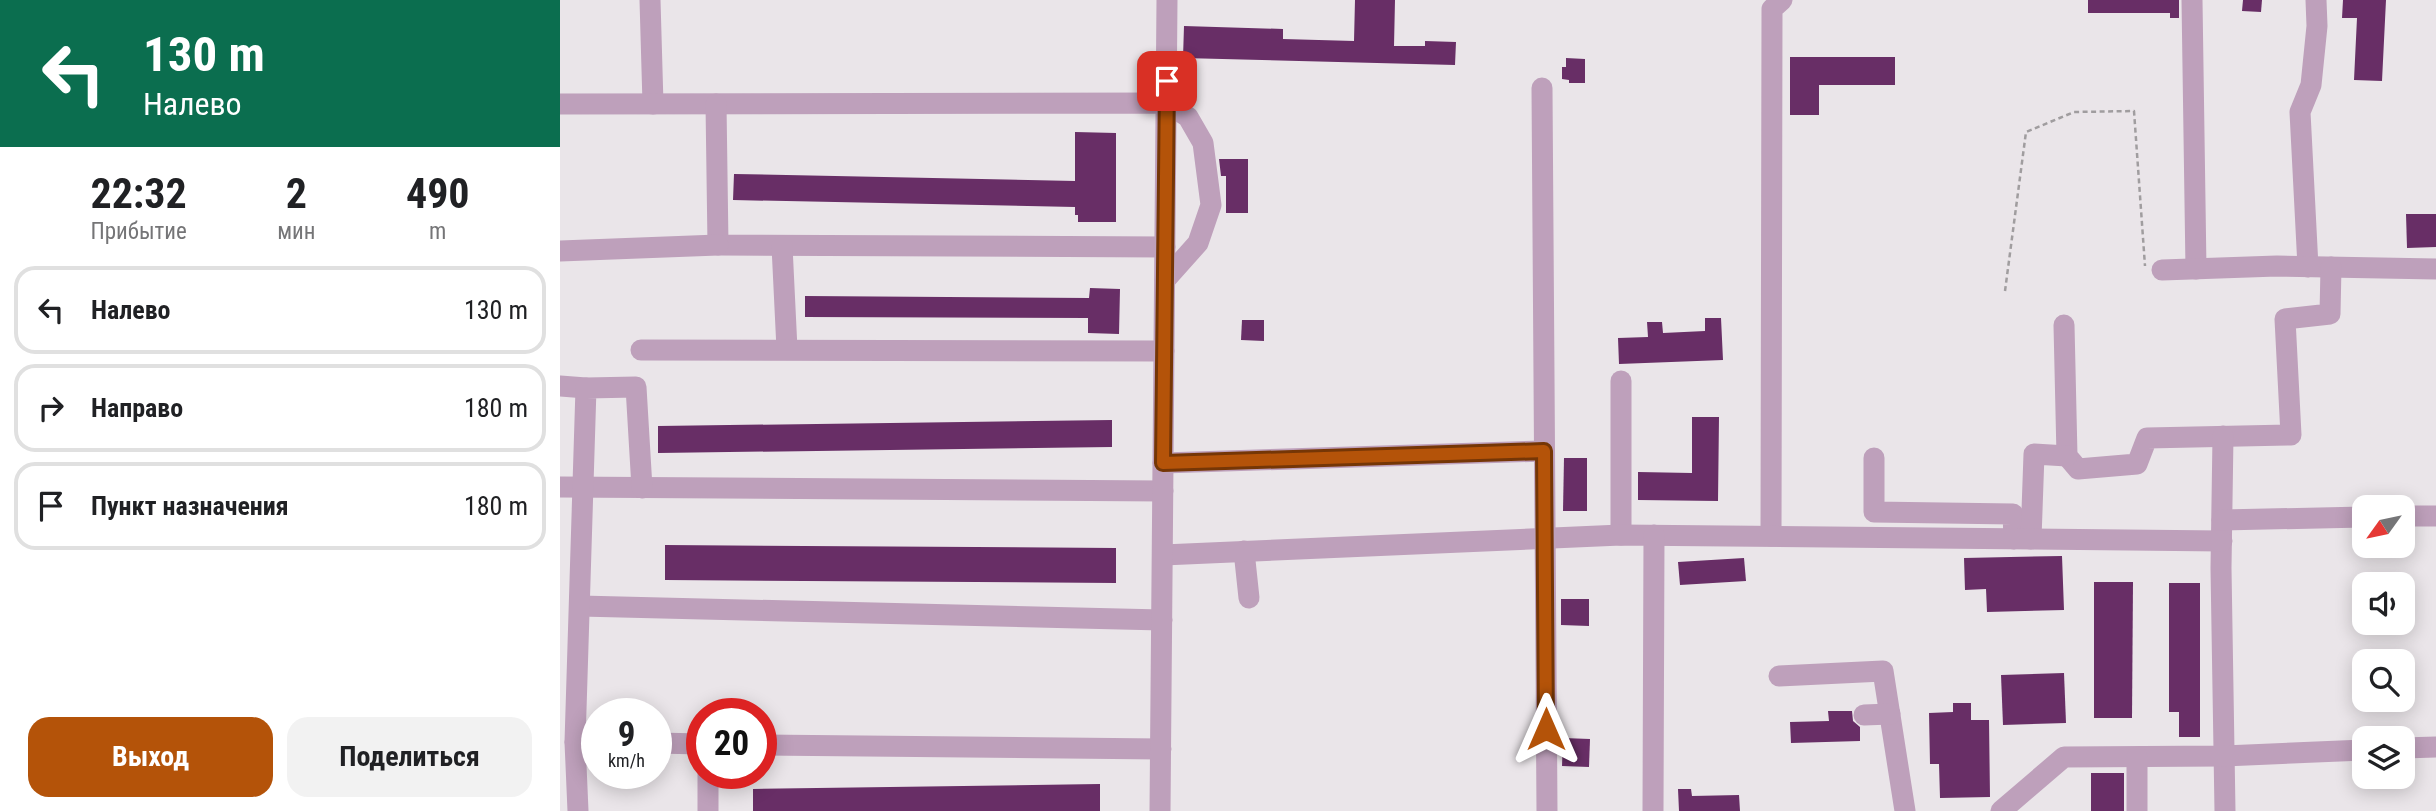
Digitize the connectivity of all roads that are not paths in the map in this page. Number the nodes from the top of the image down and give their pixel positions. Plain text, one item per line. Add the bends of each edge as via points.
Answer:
1 (650, 0) edge
2 (1782, 0) edge
3 (2192, 0) edge
4 (2316, 0) edge
5 (1169, 5) edge
6 (1542, 88) dead end
7 (1166, 103) junction
8 (560, 104) edge
9 (653, 104) junction
10 (716, 104) junction
11 (718, 246) junction
12 (782, 246) junction
13 (1165, 247) junction
14 (560, 251) edge
15 (2308, 267) junction
16 (2331, 267) junction
17 (2196, 269) junction
18 (2436, 269) edge
19 (2162, 270) road end
20 (1165, 280) junction
21 (2064, 325) dead end
22 (788, 349) junction
23 (641, 350) dead end
24 (1164, 351) junction
25 (1621, 380) dead end
26 (560, 386) edge
27 (586, 388) junction
28 (2223, 436) junction
29 (1544, 451) junction
30 (2067, 456) junction
31 (1874, 458) dead end
32 (1163, 463) junction
33 (560, 487) edge
34 (583, 487) junction
35 (642, 488) junction
36 (1163, 491) junction
37 (2415, 516) edge
38 (2436, 516) edge
39 (2352, 518) edge
40 (2222, 531) junction
41 (1621, 535) junction
42 (1654, 535) junction
43 (1771, 536) junction
44 (1545, 538) junction
45 (2022, 539) junction
46 (1244, 551) junction
47 (1163, 555) junction
48 (1248, 598) dead end
49 (579, 606) junction
50 (1162, 620) junction
51 (1779, 676) dead end
52 (1889, 714) junction
53 (1864, 715) dead end
54 (575, 742) junction
55 (581, 742) edge
56 (777, 744) edge
57 (2436, 747) edge
58 (2415, 748) edge
59 (1161, 749) junction
60 (2352, 751) edge
61 (2224, 756) junction
62 (2137, 757) junction
63 (708, 789) edge
64 (578, 811) edge
65 (708, 811) edge
66 (1160, 811) edge
67 (1546, 811) edge
68 (1653, 811) edge
69 (1905, 811) edge
70 (2001, 811) edge
71 (2137, 811) edge
72 (2225, 811) edge

1 - 9 street
2 - 43 street via 1772,9
3 - 17 street
4 - 15 street via 2311,85 2300,112
5 - 7 street
6 - 29 street
7 - 10 street
7 - 13 street
7 - 20 street via 1188,117 1203,143 1211,205 1198,243
8 - 9 street
9 - 10 street
10 - 11 street
11 - 12 street
11 - 14 street
12 - 13 street
12 - 22 street
13 - 20 street
15 - 16 street
15 - 17 street
16 - 18 street
16 - 28 street via 2330,314 2285,319 2291,435
17 - 19 street
20 - 24 street
21 - 30 street
22 - 23 street
22 - 24 street
24 - 32 street
25 - 41 street
26 - 27 street
27 - 34 street
27 - 35 street via 636,387
28 - 30 street via 2147,438 2137,464 2078,469
28 - 40 street
29 - 32 street
29 - 44 street
30 - 45 street via 2034,454
31 - 45 street via 1874,512 2013,514
32 - 36 street
33 - 34 street
34 - 35 street
34 - 49 street
35 - 36 street
36 - 47 street
37 - 38 street
39 - 40 street
40 - 45 street
40 - 61 street
41 - 42 street
41 - 44 street
42 - 43 street
42 - 68 street
43 - 45 street
44 - 46 street
44 - 67 street
46 - 47 street
46 - 48 street
47 - 50 street
49 - 50 street
49 - 54 street
50 - 59 street
51 - 52 street via 1883,671
52 - 53 street
52 - 69 street
54 - 55 street
54 - 64 street
56 - 59 street
57 - 58 street
59 - 66 street
60 - 61 street
61 - 62 street
61 - 72 street
62 - 70 street via 2064,757
62 - 71 street
63 - 65 street

